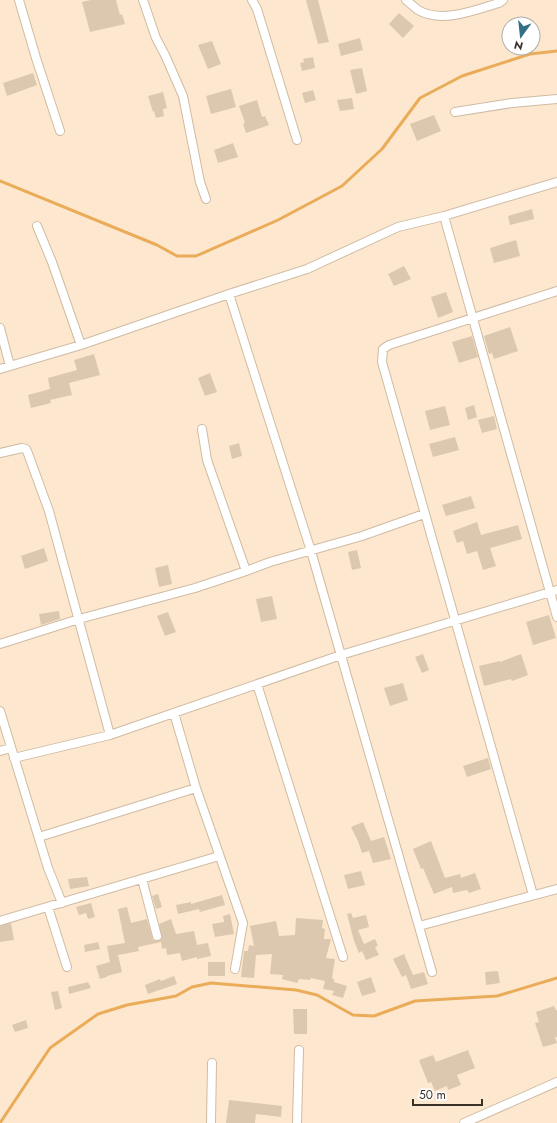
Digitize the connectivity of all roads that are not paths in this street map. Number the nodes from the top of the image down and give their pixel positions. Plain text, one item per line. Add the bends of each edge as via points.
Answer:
1 (19, 0) edge
2 (143, 0) edge
3 (252, 0) edge
4 (406, 0) edge
5 (503, 0) edge
6 (557, 99) edge
7 (455, 112) dead end
8 (60, 131) dead end
9 (298, 140) dead end
10 (557, 182) edge
11 (206, 199) dead end
12 (444, 216) junction
13 (37, 226) dead end
14 (557, 291) edge
15 (229, 294) junction
16 (472, 317) junction
17 (0, 328) edge
18 (80, 345) junction
19 (10, 366) junction
20 (0, 369) edge
21 (202, 429) dead end
22 (0, 453) edge
23 (424, 514) junction
24 (311, 551) junction
25 (246, 571) junction
26 (553, 591) edge
27 (557, 617) edge
28 (79, 618) junction
29 (455, 621) junction
30 (0, 644) edge
31 (341, 655) junction
32 (257, 684) junction
33 (0, 711) edge
34 (174, 713) junction
35 (110, 735) junction
36 (11, 748) junction
37 (0, 752) edge
38 (14, 758) junction
39 (196, 788) junction
40 (39, 837) junction
41 (219, 856) junction
42 (142, 879) junction
43 (557, 889) edge
44 (533, 895) junction
45 (62, 903) junction
46 (48, 907) junction
47 (0, 921) edge
48 (419, 926) junction
49 (156, 936) dead end
50 (343, 957) dead end
51 (67, 967) dead end
52 (235, 969) dead end
53 (432, 972) dead end
54 (299, 1050) dead end
55 (212, 1063) dead end
56 (557, 1082) edge
57 (211, 1123) edge
58 (297, 1123) edge
59 (464, 1123) edge

1 - 8 street
2 - 11 street via 156,38 183,96 200,182
3 - 9 street
4 - 5 street via 418,10 435,16 468,12
6 - 7 street
10 - 12 street
12 - 15 street via 398,228 307,269
12 - 16 street
13 - 18 street
14 - 16 street
15 - 18 street
15 - 24 street
16 - 23 street via 389,344 383,349 382,362
16 - 26 street
17 - 19 street
18 - 19 street
19 - 20 street
21 - 25 street via 208,460
22 - 28 street via 22,448 27,451 49,511
23 - 24 street
23 - 29 street
24 - 25 street
24 - 31 street
25 - 28 street via 196,588
26 - 27 street
26 - 29 street
28 - 30 street
28 - 35 street
29 - 31 street
29 - 44 street
31 - 32 street
31 - 48 street
32 - 34 street
32 - 50 street
33 - 36 street
34 - 35 street
34 - 39 street
35 - 38 street
36 - 37 street
36 - 38 street
38 - 40 street
39 - 40 street
39 - 41 street
40 - 45 street
41 - 42 street
41 - 52 street via 243,923
42 - 45 street
42 - 49 street
43 - 44 street
44 - 48 street
45 - 46 street
46 - 47 street
46 - 51 street
48 - 53 street
54 - 58 street
55 - 57 street
56 - 59 street

